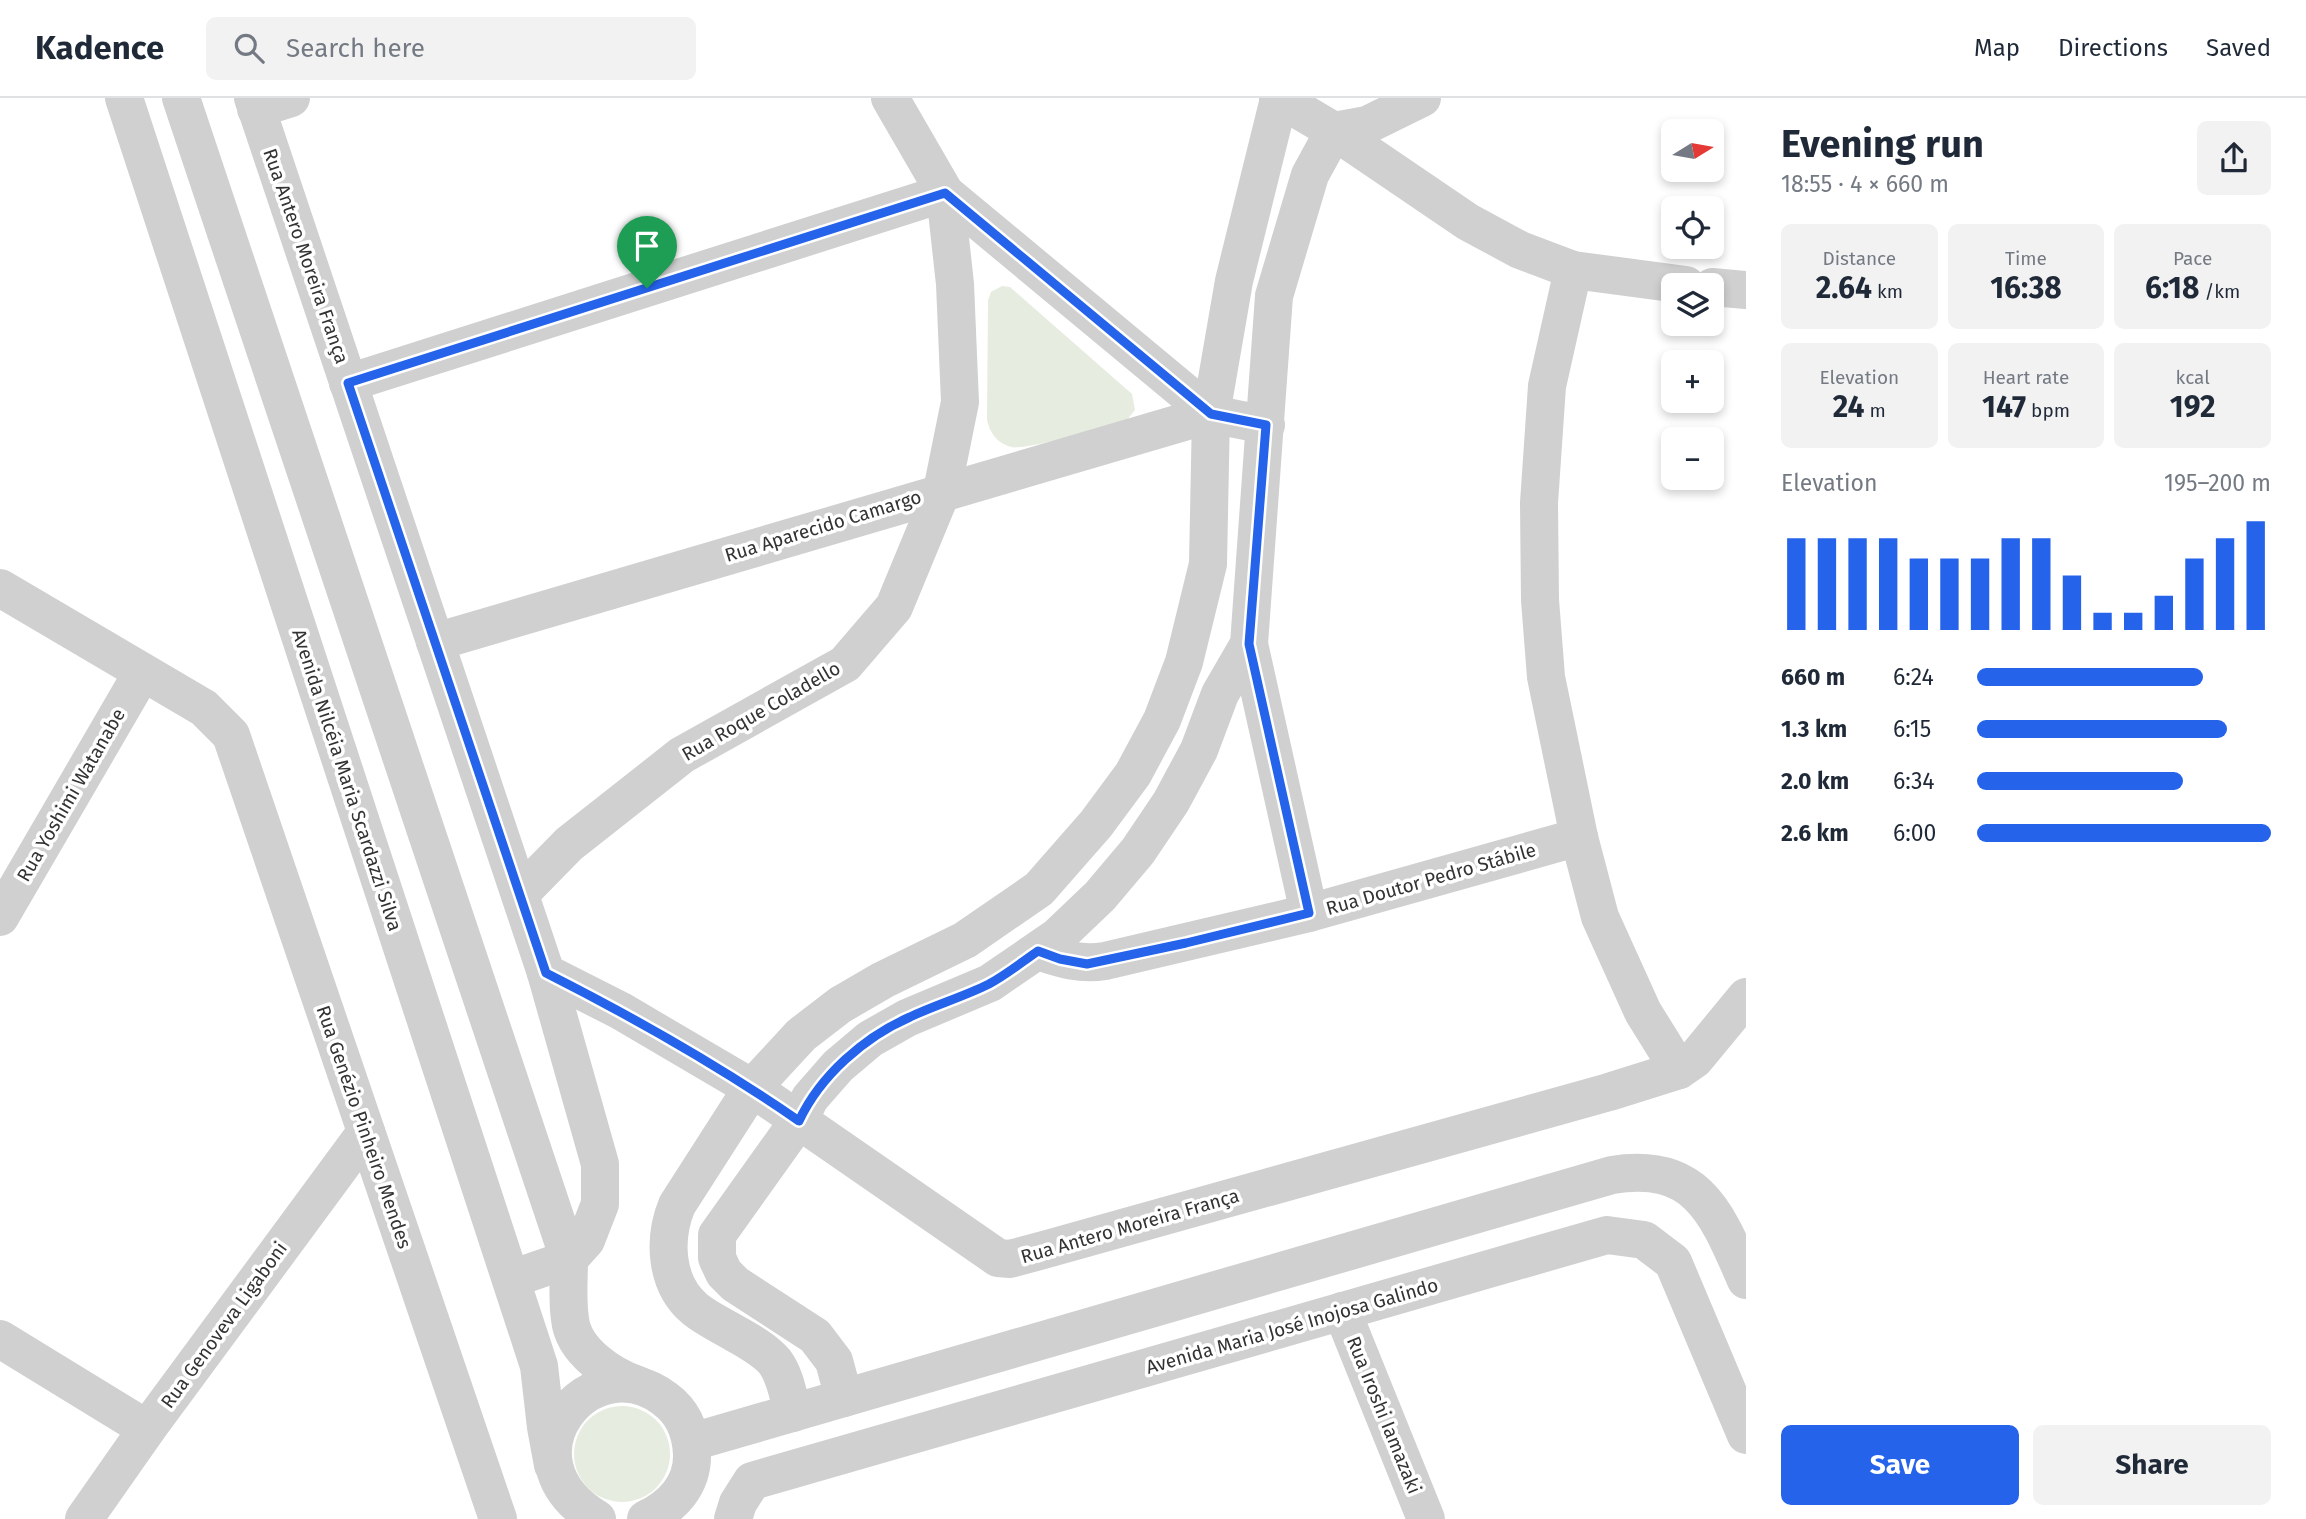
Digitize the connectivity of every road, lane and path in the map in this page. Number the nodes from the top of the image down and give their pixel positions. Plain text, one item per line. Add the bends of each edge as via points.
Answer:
1 (124, 98) edge
2 (181, 98) edge
3 (890, 98) edge
4 (1422, 98) edge
5 (1278, 99) edge
6 (266, 102) edge
7 (1334, 131) junction
8 (945, 193) junction
9 (1573, 270) junction
10 (1661, 282) edge
11 (1724, 288) edge
12 (1746, 290) edge
13 (348, 383) junction
14 (1211, 414) junction
15 (1266, 425) junction
16 (942, 491) junction
17 (0, 588) edge
18 (435, 642) junction
19 (1249, 644) junction
20 (142, 673) junction
21 (1579, 837) junction
22 (520, 894) junction
23 (1309, 913) junction
24 (0, 918) edge
25 (1038, 951) junction
26 (546, 973) junction
27 (1746, 997) edge
28 (1679, 1070) junction
29 (752, 1088) junction
30 (799, 1121) junction
31 (366, 1132) junction
32 (715, 1251) junction
33 (569, 1259) junction
34 (669, 1260) junction
35 (511, 1279) junction
36 (1746, 1280) edge
37 (1342, 1311) junction
38 (0, 1339) edge
39 (638, 1385) junction
40 (844, 1398) junction
41 (793, 1413) junction
42 (147, 1429) junction
43 (1746, 1435) edge
44 (692, 1442) junction
45 (564, 1492) edge
46 (675, 1507) edge
47 (735, 1511) edge
48 (84, 1519) edge
49 (498, 1519) edge
50 (597, 1519) edge
51 (646, 1519) edge
52 (1426, 1519) edge

1 - 35 street, Avenida Nilcéia Maria Scardazzi Silva
2 - 33 street
3 - 8 street
4 - 7 street via 1367,125
5 - 7 street
5 - 14 street via 1234,281
6 - 13 street, Rua Antero Moreira França
7 - 9 street via 1468,222 1520,250
7 - 15 street via 1310,175 1274,296
8 - 13 street
8 - 14 street
8 - 16 street, Rua Roque Coladello via 960,402
9 - 10 street
9 - 21 street via 1546,386 1539,503 1540,600 1546,677
11 - 12 street
13 - 18 street, Rua Antero Moreira França
14 - 15 street
14 - 16 street, Rua Aparecido Camargo
14 - 29 street via 1208,564 1184,662 1162,720 1133,774 1039,889 965,940 840,1005 801,1035
15 - 19 street
16 - 18 street, Rua Aparecido Camargo
16 - 22 street, Rua Roque Coladello via 894,607 845,664 682,755 569,844
17 - 20 street
18 - 22 street, Rua Antero Moreira França
19 - 23 street
19 - 25 street via 1220,694 1199,750 1138,851 1100,896
20 - 24 street, Rua Yoshimi Watanabe
20 - 31 street, Rua Genézio Pinheiro Mendes via 204,708 231,736
21 - 23 street, Rua Doutor Pedro Stábile
21 - 28 street via 1600,917 1621,967
22 - 26 street, Rua Antero Moreira França
23 - 25 street, Rua Doutor Pedro Stábile via 1087,964
25 - 30 street via 989,983 906,1018 870,1039 810,1098
26 - 29 street, Rua Antero Moreira França
26 - 33 street via 600,1164 595,1219 586,1240
27 - 28 street, Rua Antero Moreira França via 1695,1059
28 - 30 street, Rua Antero Moreira França via 1010,1259 998,1258
29 - 30 street, Rua Antero Moreira França
29 - 34 street via 677,1205 668,1232
30 - 32 street via 717,1235
31 - 42 street, Rua Genoveva Ligaboni
31 - 49 street, Rua Genézio Pinheiro Mendes
32 - 34 street
32 - 40 street via 724,1273 735,1284 816,1336 838,1371
33 - 35 street
33 - 39 street via 570,1322 577,1337 603,1367
34 - 41 street via 678,1286 695,1309 764,1351 776,1364
35 - 45 street, Avenida Nilcéia Maria Scardazzi Silva via 540,1366 546,1427
36 - 40 street via 1724,1229 1693,1190 1662,1176 1628,1172
37 - 43 street, Avenida Maria José Inojosa Galindo via 1608,1235 1644,1240 1673,1262
37 - 47 street, Avenida Maria José Inojosa Galindo via 752,1481
37 - 52 street, Rua Iroshi Iamazaki
38 - 42 street
39 - 44 street via 674,1405
39 - 45 street via 615,1384 594,1390 575,1402 561,1420 554,1442
40 - 41 street
41 - 44 street
42 - 48 street, Rua Genoveva Ligaboni
44 - 46 street via 688,1479
45 - 50 street
46 - 51 street

